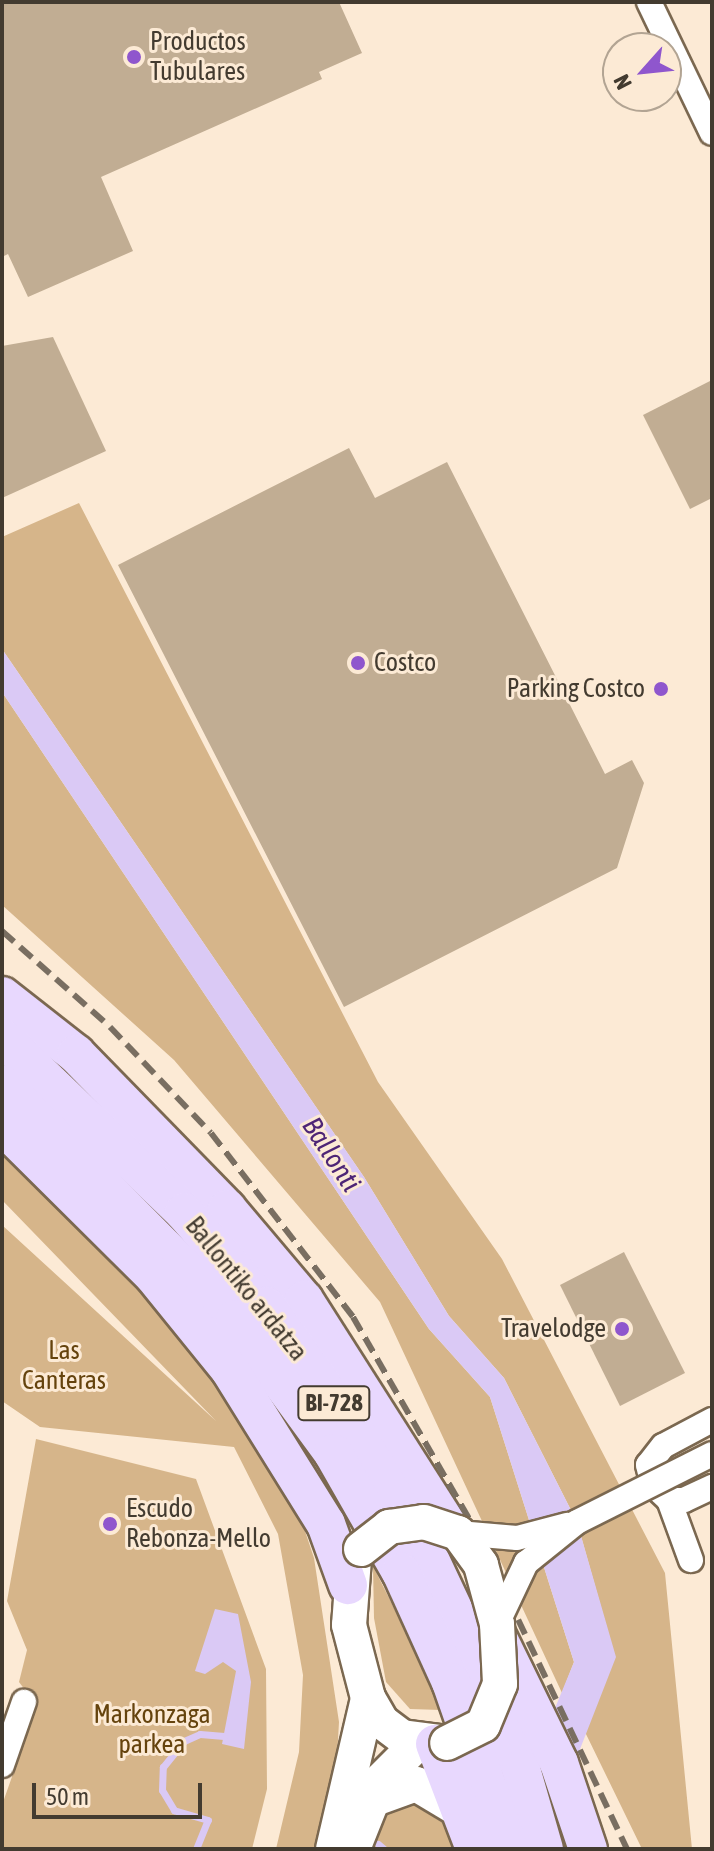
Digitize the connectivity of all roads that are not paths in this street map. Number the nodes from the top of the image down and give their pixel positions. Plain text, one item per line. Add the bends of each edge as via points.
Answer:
1 (649, 2) edge
2 (712, 133) edge
3 (2, 996) edge
4 (2, 1037) edge
5 (2, 1084) edge
6 (2, 1125) edge
7 (712, 1420) edge
8 (712, 1454) edge
9 (712, 1487) edge
10 (669, 1500) junction
11 (577, 1522) junction
12 (453, 1530) junction
13 (691, 1560) dead end
14 (348, 1585) junction
15 (497, 1630) junction
16 (368, 1698) junction
17 (24, 1702) dead end
18 (433, 1743) junction
19 (2, 1765) edge
20 (372, 1800) junction
21 (480, 1838) edge
22 (333, 1849) edge
23 (353, 1849) edge
24 (544, 1849) edge
25 (588, 1849) edge

1 - 2 street
3 - 12 main road via 76,1054 227,1209 349,1364
4 - 24 main road, Ballontiko ardatza / BI-728 via 184,1212 266,1306 354,1430 426,1551 470,1645 521,1769
5 - 21 main road, Ballontiko ardatza / BI-728 via 235,1319 333,1453 401,1572 451,1682
6 - 14 main road via 154,1276 230,1370 326,1524
7 - 10 street via 653,1455 649,1476
8 - 11 street, bridge
9 - 10 street via 684,1500
10 - 13 street
11 - 12 street, bridge via 517,1538
11 - 15 street, bridge via 516,1574
12 - 14 street, bridge via 413,1522 389,1527 361,1549
12 - 15 street, bridge via 481,1565
14 - 16 street via 349,1625
15 - 18 street, bridge via 496,1702 475,1731
15 - 25 main road via 559,1763
16 - 18 street via 382,1722
16 - 22 street
17 - 19 street
18 - 20 street via 389,1768
18 - 21 main road
20 - 21 street via 416,1784
20 - 23 street

